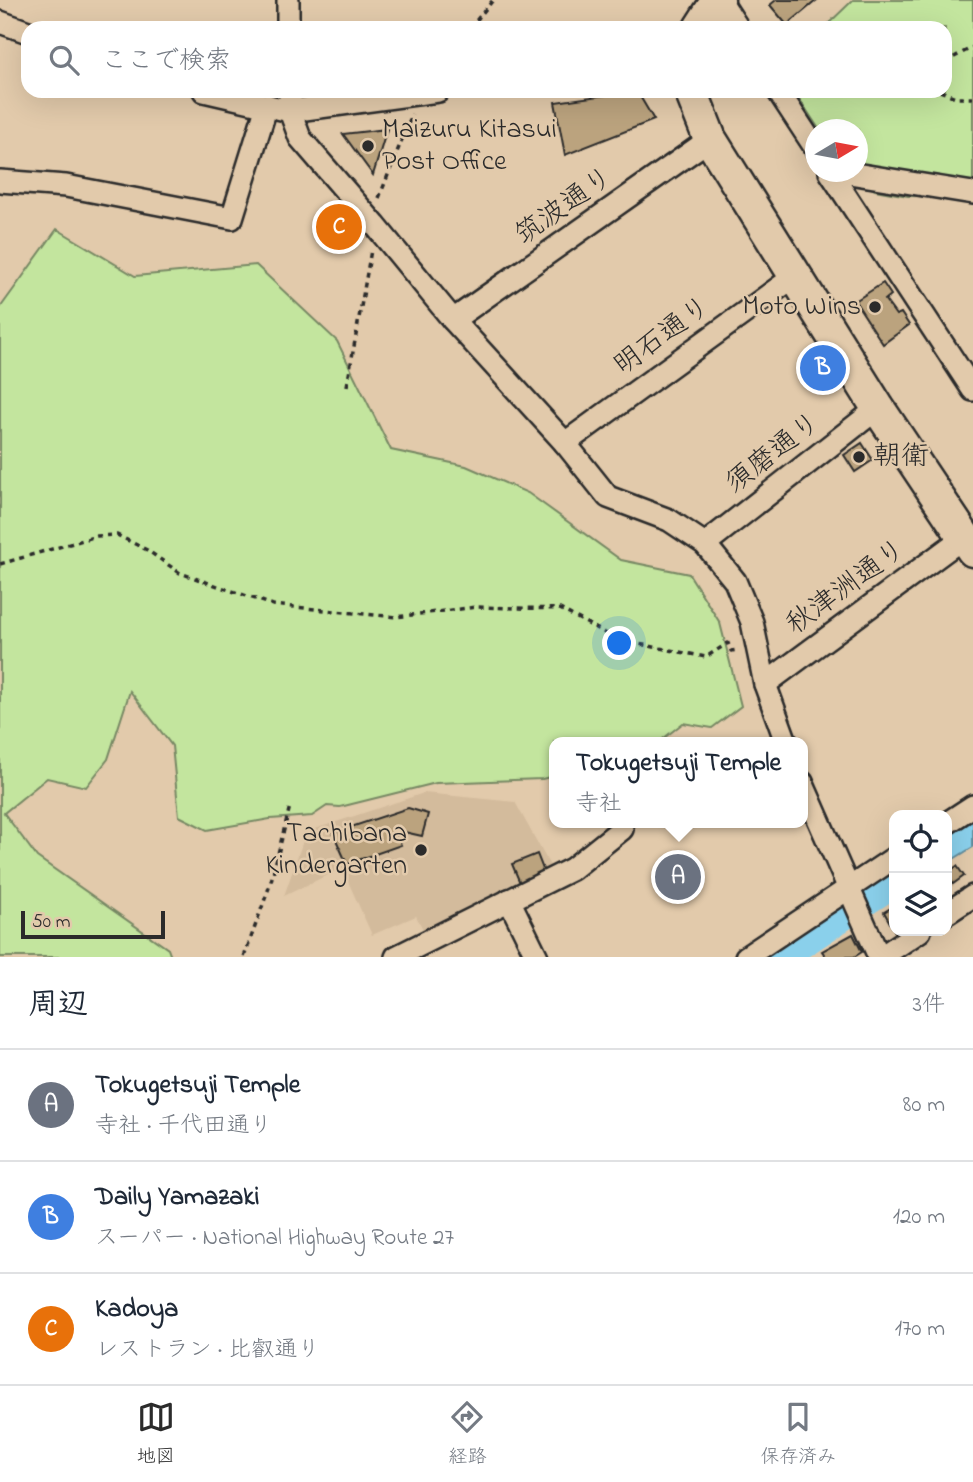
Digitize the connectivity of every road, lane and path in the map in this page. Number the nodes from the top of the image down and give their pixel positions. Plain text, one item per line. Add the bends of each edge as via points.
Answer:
1 (288, 0) edge
2 (493, 0) edge
3 (719, 0) edge
4 (288, 21) edge
5 (476, 21) edge
6 (705, 21) edge
7 (733, 21) edge
8 (0, 22) edge
9 (21, 30) edge
10 (973, 47) edge
11 (952, 58) edge
12 (952, 96) edge
13 (236, 98) edge
14 (341, 98) edge
15 (424, 98) edge
16 (694, 98) edge
17 (783, 98) edge
18 (973, 98) edge
19 (290, 101) edge
20 (267, 105) junction
21 (805, 132) edge
22 (710, 139) junction
23 (868, 176) edge
24 (0, 181) edge
25 (837, 182) edge
26 (973, 193) edge
27 (376, 225) junction
28 (795, 276) junction
29 (453, 320) junction
30 (347, 386) dead end
31 (973, 390) edge
32 (878, 408) junction
33 (565, 443) junction
34 (705, 544) junction
35 (968, 544) edge
36 (0, 564) edge
37 (732, 650) dead end
38 (765, 684) junction
39 (784, 737) edge
40 (808, 795) edge
41 (289, 806) dead end
42 (973, 806) edge
43 (952, 820) edge
44 (622, 830) dead end
45 (889, 862) edge
46 (852, 894) junction
47 (973, 895) edge
48 (509, 900) junction
49 (952, 910) edge
50 (912, 936) edge
51 (244, 957) edge
52 (396, 957) edge
53 (537, 957) edge
54 (746, 957) edge
55 (880, 957) edge

1 - 4 street
2 - 5 path
3 - 6 highway
3 - 7 street
8 - 9 street
10 - 11 path
12 - 18 path
13 - 20 street
14 - 19 street
15 - 27 path via 411,117 379,195
16 - 22 highway
17 - 21 street
19 - 20 street
19 - 27 street via 300,138
20 - 24 street via 232,218 66,187
22 - 28 highway
22 - 29 street, 筑波通り
23 - 26 street
25 - 31 street
27 - 29 street
27 - 30 path
28 - 32 highway
28 - 33 street, 明石通り
29 - 33 street
32 - 34 street, 須磨通り
32 - 35 highway
33 - 34 street via 608,497 669,520
34 - 38 street via 734,581 752,622
35 - 38 street, 秋津洲通り
36 - 37 path via 97,536 117,535 180,573 273,605 396,617 476,607 561,610 618,640 706,657 727,643
38 - 39 street
40 - 46 street
41 - 51 path via 270,885
42 - 43 street
44 - 48 street via 572,869
45 - 46 street
46 - 54 street
46 - 55 street
47 - 49 street
48 - 52 street
48 - 53 street
50 - 55 street

